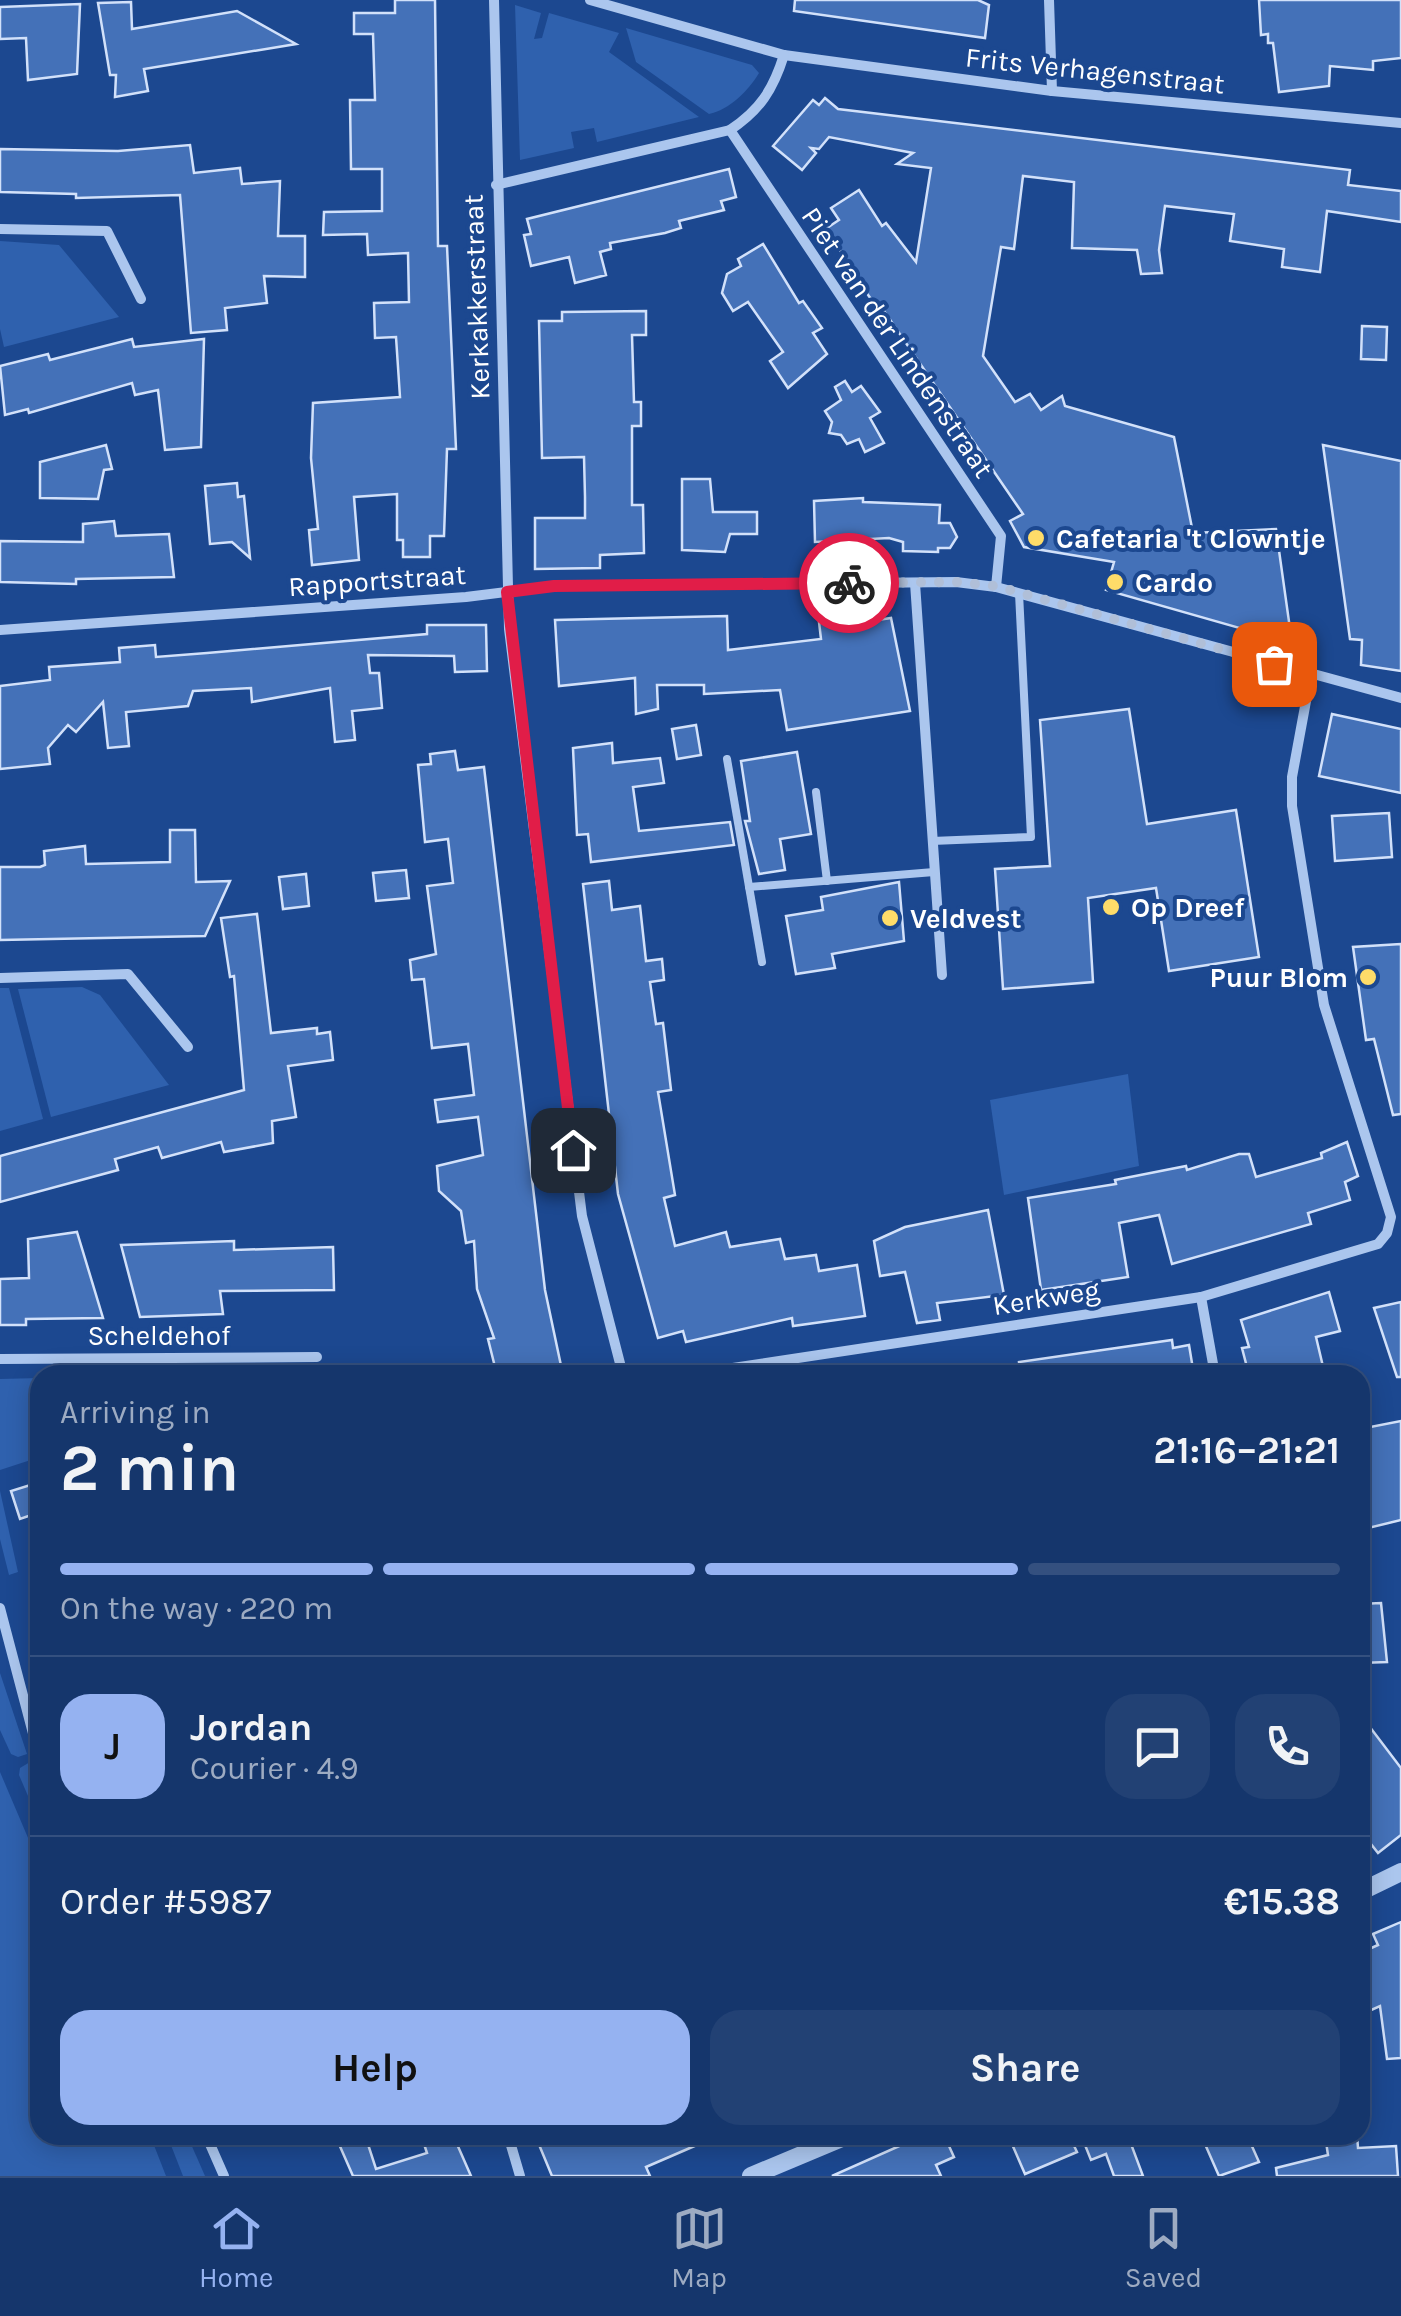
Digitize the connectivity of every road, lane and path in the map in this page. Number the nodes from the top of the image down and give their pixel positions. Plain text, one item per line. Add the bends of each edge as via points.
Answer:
1 (494, 0) edge
2 (590, 0) edge
3 (1049, 0) edge
4 (784, 55) junction
5 (1052, 91) junction
6 (1401, 124) edge
7 (730, 130) junction
8 (496, 185) junction
9 (0, 229) edge
10 (141, 299) dead end
11 (915, 583) junction
12 (996, 586) junction
13 (507, 592) junction
14 (1018, 593) junction
15 (0, 630) edge
16 (1311, 674) junction
17 (1401, 698) edge
18 (727, 759) dead end
19 (816, 792) dead end
20 (932, 841) junction
21 (934, 872) junction
22 (827, 880) junction
23 (749, 887) junction
24 (762, 962) dead end
25 (942, 975) dead end
26 (0, 978) edge
27 (188, 1047) dead end
28 (1396, 1216) edge
29 (1201, 1297) junction
30 (317, 1357) dead end
31 (0, 1359) edge
32 (619, 1365) edge
33 (752, 1365) edge
34 (1213, 1365) edge
35 (0, 1608) edge
36 (30, 1722) edge
37 (1401, 1872) edge
38 (1370, 1887) edge
39 (210, 2145) edge
40 (511, 2145) edge
41 (826, 2145) edge
42 (224, 2176) edge
43 (520, 2176) edge
44 (751, 2176) edge

1 - 8 street, Kerkakkerstraat
2 - 4 street, Frits Verhagenstraat
3 - 5 street
4 - 5 street, Frits Verhagenstraat
4 - 7 street via 757,112
5 - 6 street, Frits Verhagenstraat
7 - 8 street
7 - 12 street, Piet van der Lindenstraat via 1001,536
8 - 13 street, Kerkakkerstraat
9 - 10 street via 107,232
11 - 12 street, Rapportstraat
11 - 13 street, Rapportstraat
11 - 20 street
12 - 14 street, Rapportstraat
13 - 15 street, Rapportstraat
13 - 32 street, Kerkakkerstraat via 582,1216
14 - 16 street, Rapportstraat
14 - 20 lane via 1031,837
16 - 17 street, Rapportstraat
16 - 28 street, Kerkweg via 1292,806 1324,1005
18 - 23 lane
19 - 22 lane
20 - 21 street
21 - 22 lane
21 - 25 street
22 - 23 lane
23 - 24 lane
26 - 27 street via 128,974
28 - 29 street, Kerkweg via 1378,1244
29 - 33 street, Kerkweg
29 - 34 street
30 - 31 street, Scheldehof
35 - 36 street
37 - 38 street
39 - 42 street
40 - 43 street
41 - 44 street

